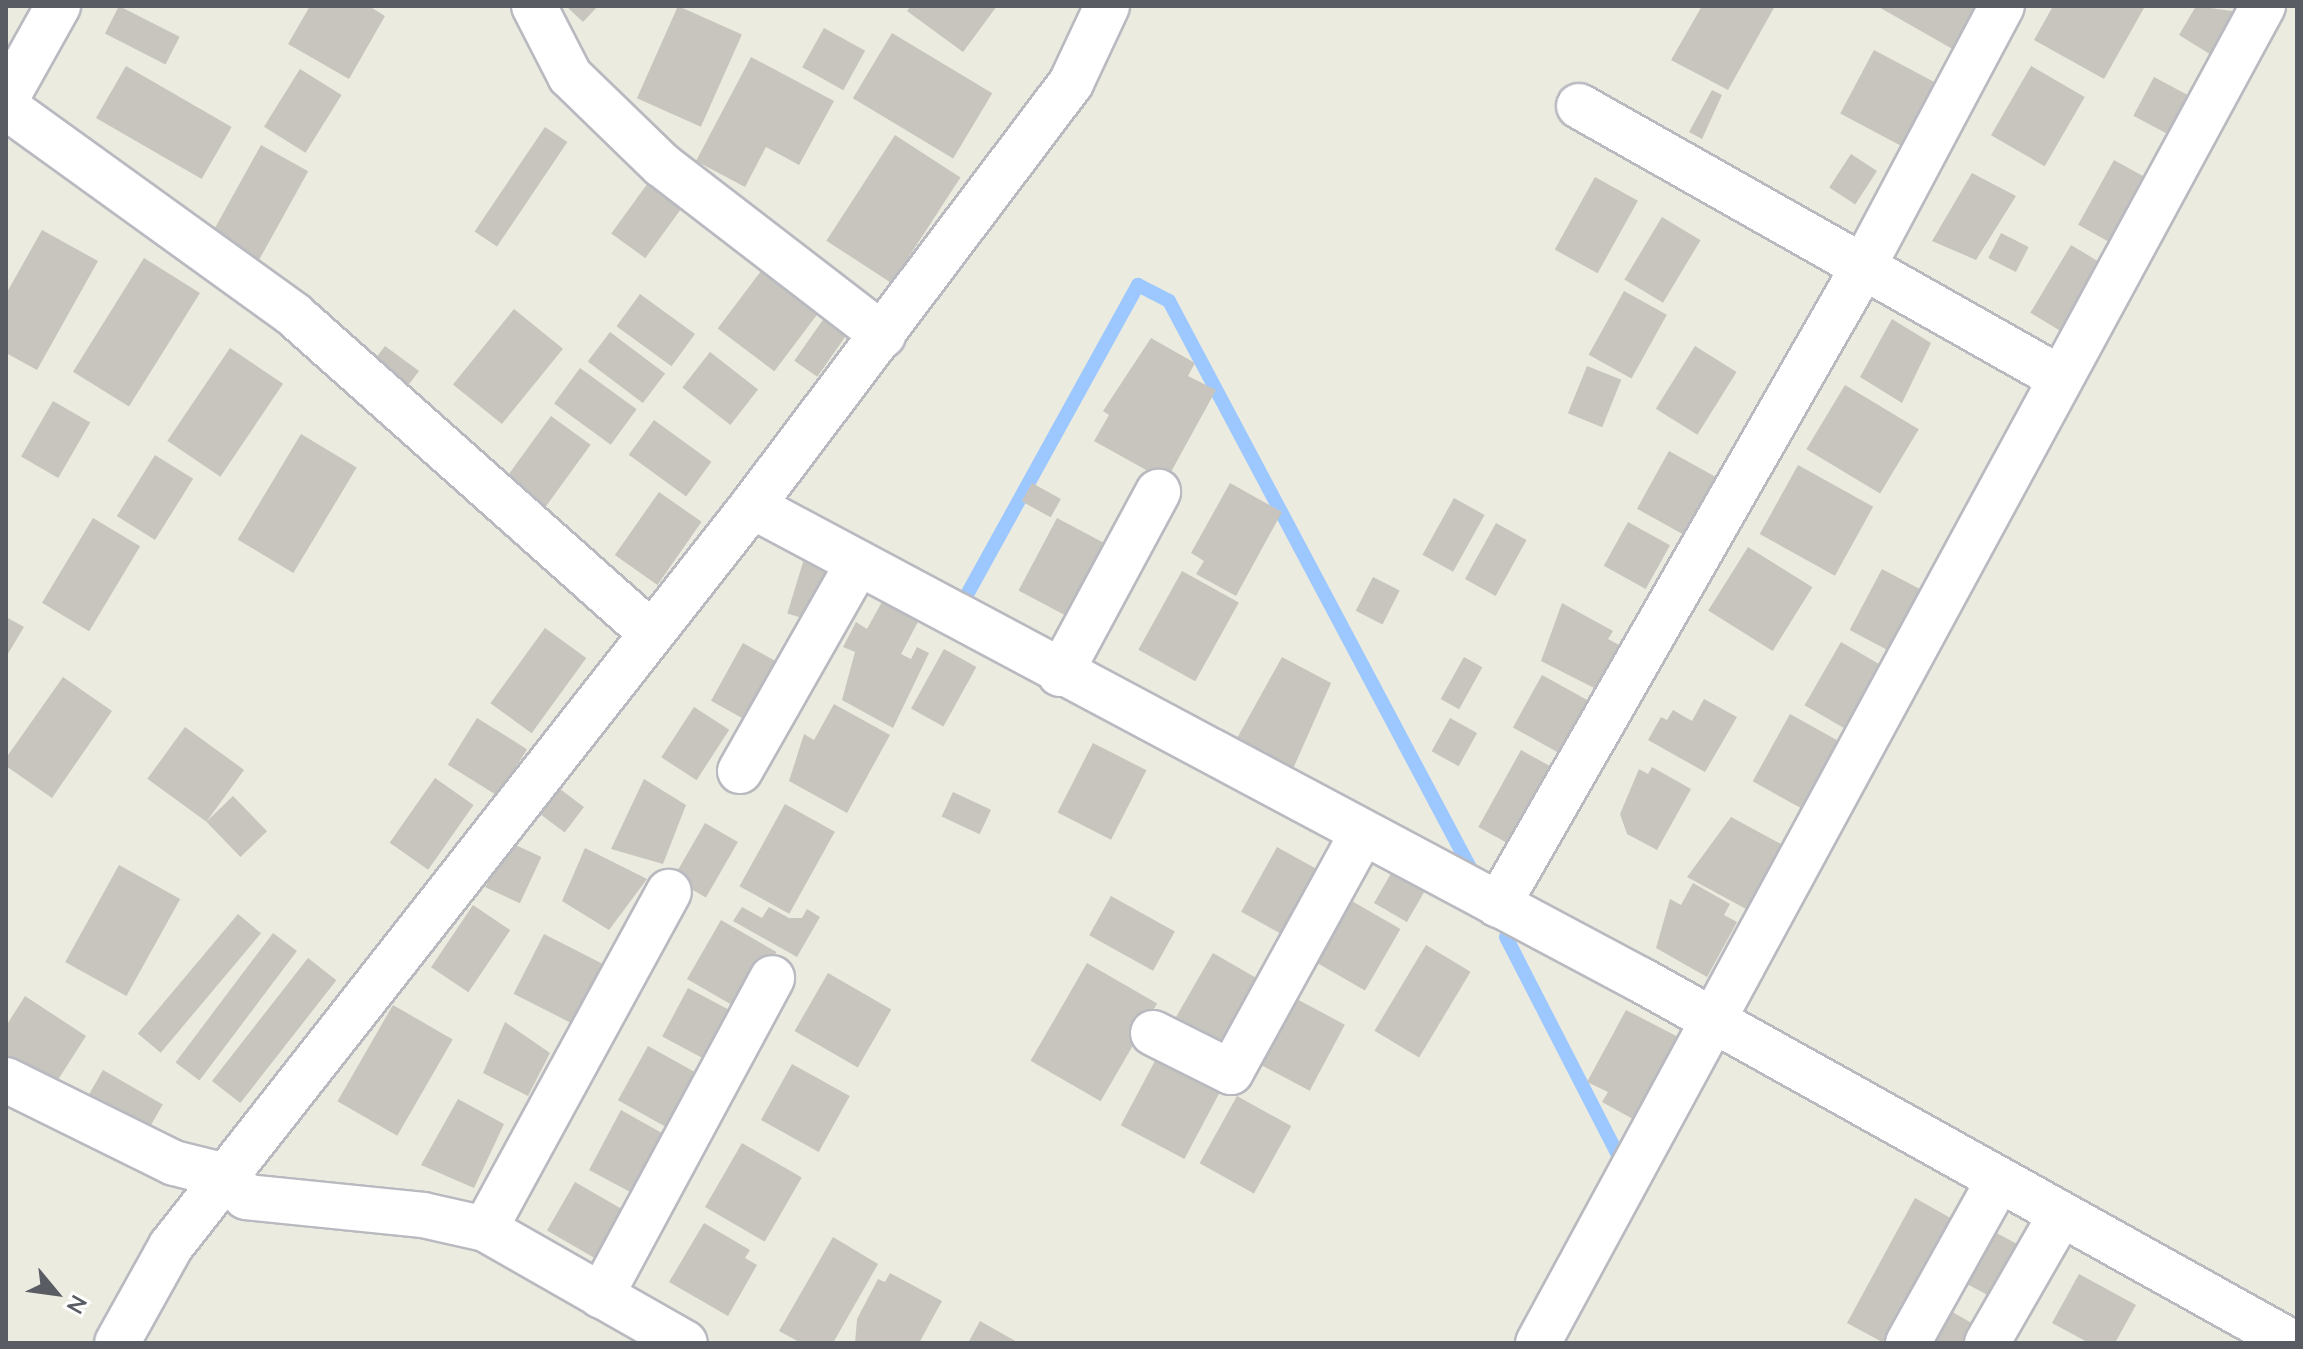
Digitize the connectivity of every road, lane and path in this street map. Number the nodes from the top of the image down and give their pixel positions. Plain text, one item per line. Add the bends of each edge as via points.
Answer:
1 (58, 6) edge
2 (534, 6) edge
3 (1107, 6) edge
4 (2002, 6) edge
5 (2263, 6) edge
6 (6, 99) edge
7 (1579, 106) dead end
8 (6, 107) edge
9 (1861, 271) junction
10 (883, 335) junction
11 (2060, 378) junction
12 (1158, 492) dead end
13 (752, 506) junction
14 (856, 567) junction
15 (651, 633) junction
16 (1060, 674) junction
17 (740, 771) dead end
18 (1362, 834) junction
19 (669, 892) dead end
20 (1498, 905) junction
21 (772, 978) dead end
22 (1711, 1024) junction
23 (1153, 1033) dead end
24 (6, 1080) edge
25 (226, 1176) junction
26 (1997, 1183) junction
27 (2060, 1216) junction
28 (485, 1229) junction
29 (601, 1296) junction
30 (117, 1343) edge
31 (685, 1343) edge
32 (1538, 1343) edge
33 (1908, 1343) edge
34 (1987, 1343) edge
35 (2293, 1343) edge

1 - 6 street
2 - 10 street via 570,76 662,165
3 - 10 street via 1071,83
4 - 9 street
5 - 11 street
7 - 9 street
8 - 15 street via 293,314
9 - 11 street
9 - 20 street
10 - 13 street
11 - 22 street
12 - 16 street
13 - 14 street
13 - 15 street
14 - 16 street
14 - 17 street
15 - 25 street
16 - 18 street
18 - 20 street
18 - 23 street via 1231,1072
19 - 28 street
20 - 22 street
21 - 29 street
22 - 26 street
22 - 32 street
24 - 25 street via 174,1163
25 - 28 street via 246,1197 423,1215
25 - 30 street via 171,1246
26 - 27 street
26 - 33 street
27 - 34 street
27 - 35 street
28 - 29 street
29 - 31 street

